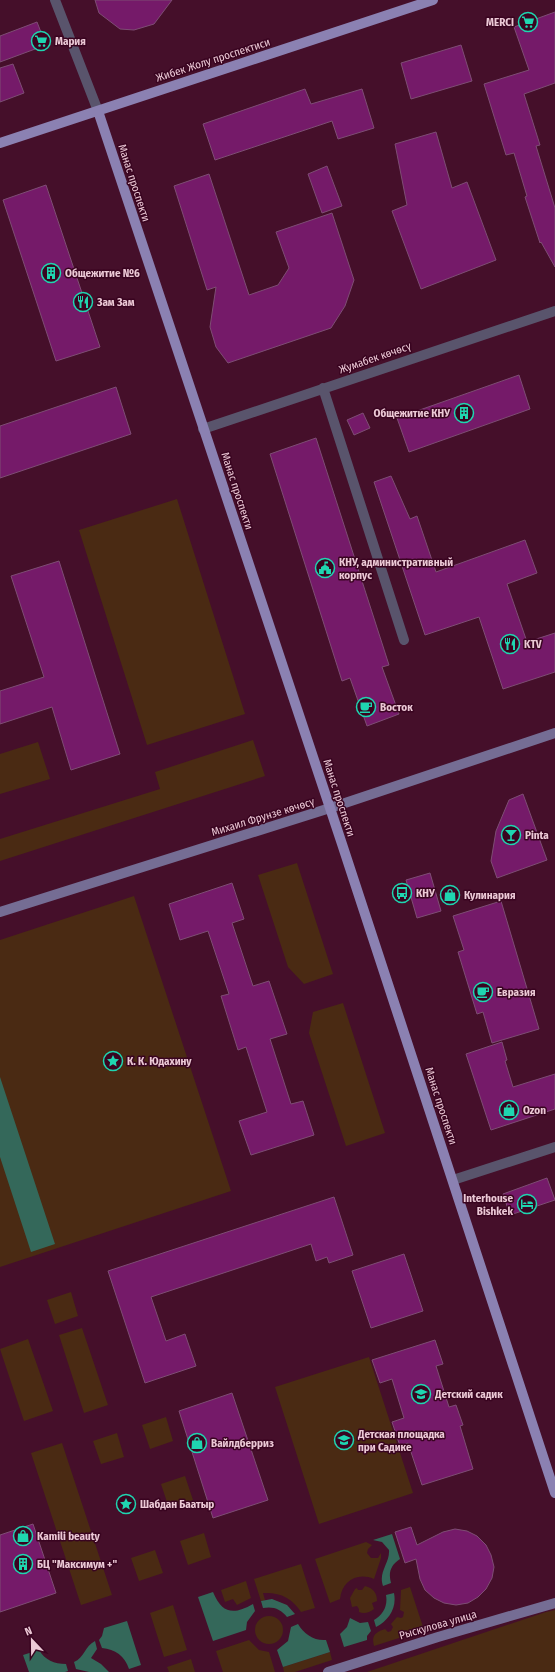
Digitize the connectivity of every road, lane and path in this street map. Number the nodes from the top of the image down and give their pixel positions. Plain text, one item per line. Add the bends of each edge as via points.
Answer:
1 (55, 0) edge
2 (433, 0) edge
3 (98, 111) junction
4 (0, 144) edge
5 (555, 311) edge
6 (323, 388) junction
7 (203, 429) junction
8 (404, 640) dead end
9 (555, 733) edge
10 (330, 808) junction
11 (0, 912) edge
12 (555, 1147) edge
13 (453, 1180) junction
14 (555, 1493) edge
15 (555, 1603) edge
16 (328, 1672) edge

1 - 3 street
2 - 3 main road, Жибек Жолу проспектиси
3 - 4 main road, Жибек Жолу проспектиси
3 - 7 main road, Манас проспекти
5 - 6 street, Жумабек көчөсү
6 - 7 street, Жумабек көчөсү
6 - 8 street
7 - 10 main road, Манас проспекти
9 - 10 main road, Михаил Фрунзе көчөсү
10 - 11 main road, Михаил Фрунзе көчөсү
10 - 13 main road, Манас проспекти
12 - 13 street
13 - 14 main road, Манас проспекти
15 - 16 main road, Рыскулова улица

